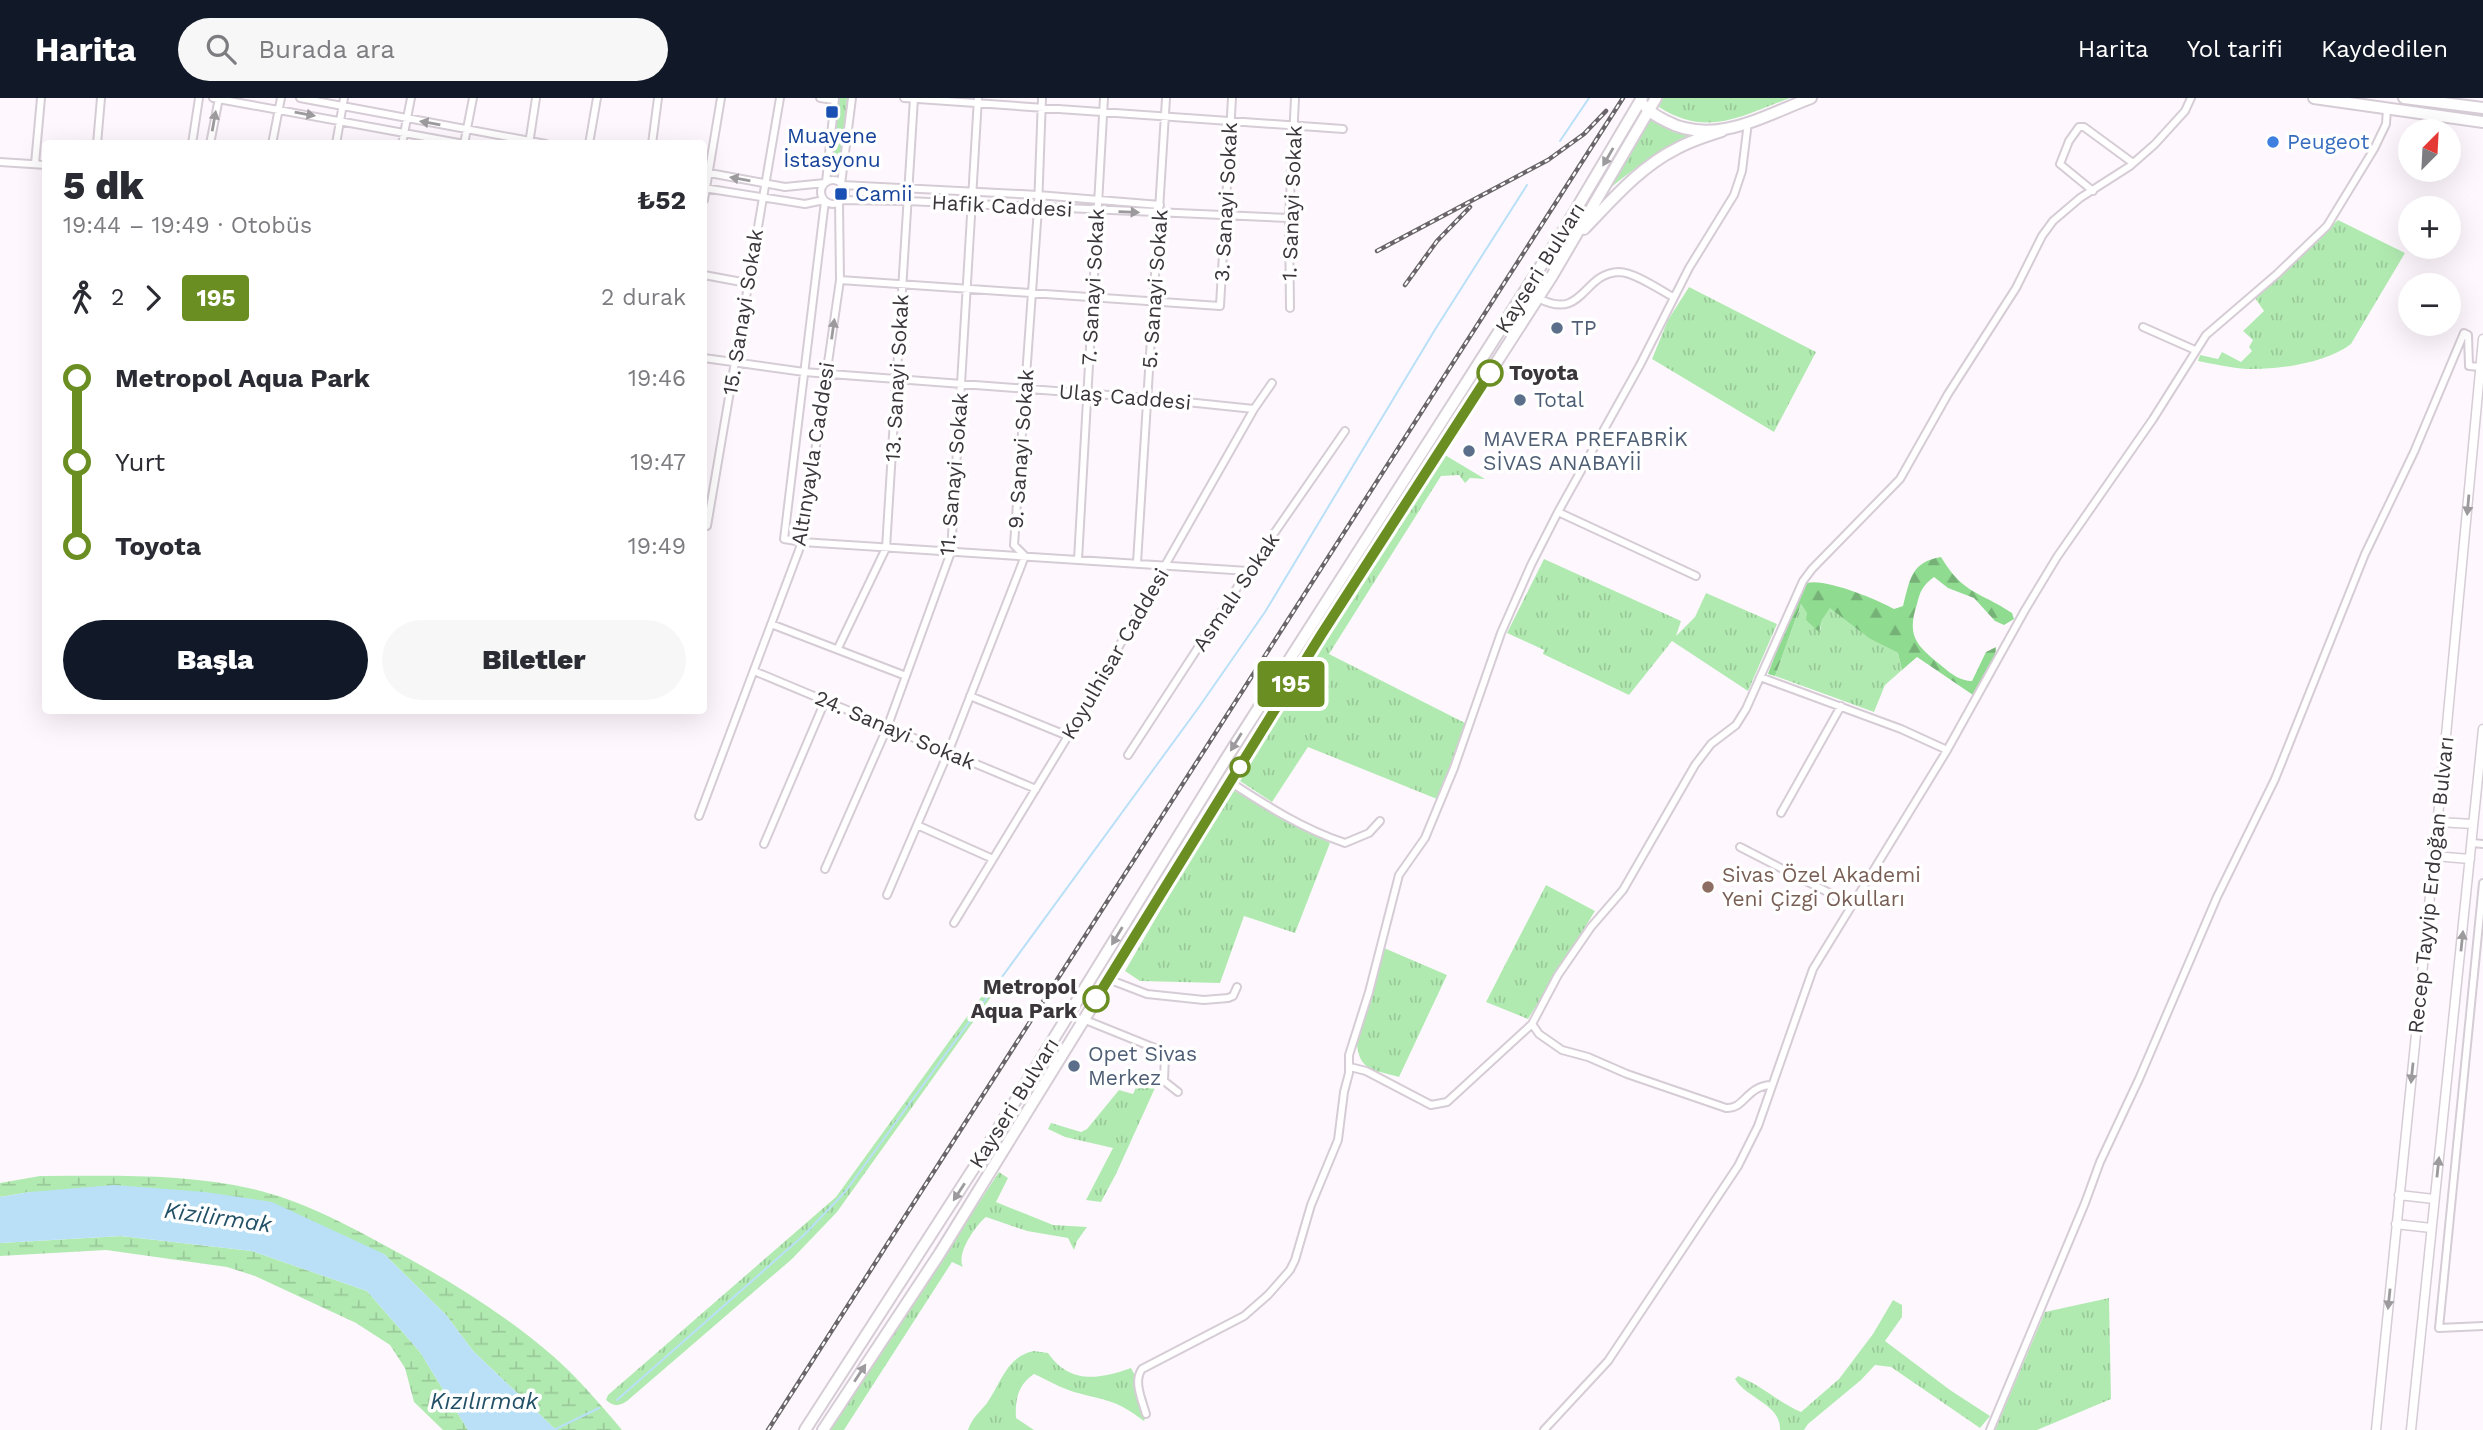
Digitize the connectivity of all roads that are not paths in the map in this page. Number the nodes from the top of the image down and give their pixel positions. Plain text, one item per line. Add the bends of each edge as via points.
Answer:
1 (41, 98) edge
2 (102, 98) edge
3 (199, 98) edge
4 (217, 98) edge
5 (281, 98) edge
6 (300, 98) edge
7 (344, 98) edge
8 (411, 98) edge
9 (472, 98) edge
10 (536, 98) edge
11 (597, 98) edge
12 (658, 98) edge
13 (721, 98) edge
14 (780, 98) edge
15 (820, 98) edge
16 (852, 98) edge
17 (904, 98) edge
18 (914, 98) edge
19 (1042, 98) edge
20 (1104, 98) edge
21 (1166, 98) edge
22 (1232, 98) edge
23 (1295, 98) edge
24 (1656, 98) edge
25 (1811, 98) edge
26 (2191, 98) edge
27 (2314, 98) edge
28 (2404, 98) edge
29 (835, 99) edge
30 (1642, 99) edge
31 (978, 100) edge
32 (343, 106) junction
33 (1042, 107) junction
34 (2387, 108) junction
35 (2483, 108) edge
36 (279, 109) junction
37 (1103, 111) junction
38 (1648, 111) junction
39 (1165, 116) junction
40 (407, 118) junction
41 (341, 120) junction
42 (1231, 121) junction
43 (1748, 122) junction
44 (2483, 122) edge
45 (1294, 125) junction
46 (467, 129) junction
47 (1343, 129) dead end
48 (1722, 131) junction
49 (405, 132) junction
50 (97, 140) edge
51 (193, 140) edge
52 (211, 140) edge
53 (273, 140) edge
54 (337, 140) edge
55 (403, 140) edge
56 (444, 140) edge
57 (465, 140) edge
58 (519, 140) edge
59 (529, 140) edge
60 (590, 140) edge
61 (653, 140) edge
62 (0, 162) edge
63 (2133, 163) junction
64 (35, 164) junction
65 (42, 165) edge
66 (707, 167) edge
67 (707, 172) edge
68 (825, 182) junction
69 (764, 183) junction
70 (842, 184) junction
71 (707, 188) edge
72 (907, 189) junction
73 (973, 191) junction
74 (2093, 191) junction
75 (1038, 195) junction
76 (761, 198) junction
77 (825, 200) junction
78 (1097, 200) junction
79 (840, 201) junction
80 (907, 201) junction
81 (972, 204) junction
82 (1038, 208) junction
83 (1160, 209) junction
84 (1098, 211) junction
85 (1226, 215) junction
86 (1289, 218) junction
87 (1573, 241) junction
88 (707, 276) edge
89 (840, 280) junction
90 (747, 283) junction
91 (902, 285) junction
92 (966, 289) junction
93 (1031, 293) junction
94 (1094, 296) junction
95 (1673, 297) junction
96 (1538, 298) junction
97 (1154, 300) junction
98 (1290, 309) dead end
99 (2143, 327) dead end
100 (2483, 339) edge
101 (2483, 348) edge
102 (2195, 350) junction
103 (707, 358) edge
104 (735, 363) junction
105 (2480, 367) junction
106 (804, 372) junction
107 (826, 373) junction
108 (897, 379) junction
109 (2481, 381) edge
110 (1272, 383) dead end
111 (961, 384) junction
112 (1026, 389) junction
113 (1087, 394) junction
114 (1148, 398) junction
115 (1254, 409) junction
116 (1345, 430) dead end
117 (1558, 512) junction
118 (707, 515) edge
119 (802, 542) junction
120 (886, 548) junction
121 (951, 552) junction
122 (1025, 556) junction
123 (1078, 559) junction
124 (1137, 563) junction
125 (1166, 565) junction
126 (1248, 571) junction
127 (1696, 576) dead end
128 (771, 624) junction
129 (838, 648) junction
130 (754, 671) junction
131 (906, 676) junction
132 (1760, 677) junction
133 (970, 696) junction
134 (825, 701) junction
135 (1841, 706) junction
136 (887, 728) junction
137 (2483, 729) edge
138 (1068, 737) junction
139 (1947, 750) junction
140 (948, 753) junction
141 (1128, 755) dead end
142 (1230, 782) junction
143 (1036, 789) junction
144 (1781, 813) dead end
145 (699, 816) dead end
146 (1380, 821) dead end
147 (2438, 822) junction
148 (2473, 824) junction
149 (917, 825) junction
150 (2472, 843) junction
151 (764, 844) dead end
152 (2483, 844) edge
153 (1740, 847) dead end
154 (2434, 856) junction
155 (993, 859) junction
156 (2470, 859) junction
157 (825, 869) dead end
158 (2483, 883) edge
159 (887, 895) dead end
160 (1851, 904) junction
161 (954, 923) dead end
162 (1108, 979) junction
163 (1237, 987) dead end
164 (1083, 1020) junction
165 (1532, 1024) junction
166 (1350, 1067) junction
167 (1772, 1085) junction
168 (1178, 1092) dead end
169 (2399, 1195) junction
170 (2434, 1199) junction
171 (2432, 1216) junction
172 (2449, 1219) junction
173 (2396, 1224) junction
174 (2431, 1228) junction
175 (2483, 1326) edge
176 (1146, 1414) dead end
177 (805, 1430) edge
178 (823, 1430) edge
179 (1544, 1430) edge
180 (1990, 1430) edge
181 (2376, 1430) edge
182 (2412, 1430) edge

1 - 64 street
2 - 50 street
3 - 51 street
4 - 36 street
52 -> 4 street
5 - 36 street
6 - 32 street
7 - 32 street
8 - 40 street
9 - 46 street
10 - 59 street
11 - 60 street
12 - 61 street
13 - 66 street
14 - 69 street, 15. Sanayi Sokak
15 - 29 street
16 - 70 street
17 - 18 street
18 - 31 street
18 - 72 street, 13. Sanayi Sokak
19 - 33 street, 9. Sanayi Sokak
20 - 37 street, 7. Sanayi Sokak
21 - 39 street, 5. Sanayi Sokak
22 - 42 street, 3. Sanayi Sokak
23 - 45 street, 1. Sanayi Sokak
24 - 38 highway, Kayseri Bulvarı
25 - 43 highway
26 - 63 street via 2178,119
27 - 34 highway
28 - 35 highway
29 - 68 street
30 - 38 highway
30 -> 177 highway, Kayseri Bulvarı via 1562,233
31 - 33 street
31 - 73 street, 11. Sanayi Sokak
32 - 40 street
32 - 41 street
33 - 37 street
33 - 75 street, 9. Sanayi Sokak
34 - 44 highway
34 - 102 street via 2386,124 2374,149 2327,226
36 -> 41 street
36 - 53 street
37 - 39 street
37 - 78 street, 7. Sanayi Sokak
38 - 48 highway via 1688,130
38 - 87 highway, Kayseri Bulvarı
39 - 42 street
39 - 83 street, 5. Sanayi Sokak
46 -> 40 street
40 - 49 street
41 - 49 street
41 - 54 street
42 - 45 street
42 - 85 street, 3. Sanayi Sokak
43 - 48 highway
43 - 95 street via 1734,195
45 - 47 street
45 - 86 street, 1. Sanayi Sokak
46 - 57 street
46 - 58 street
48 - 87 highway via 1655,162
49 - 55 street
49 - 56 street
62 - 64 street
63 - 74 street
63 - 74 street via 2078,127 2060,164
64 - 65 street
69 -> 67 street
68 - 69 street via 785,187
68 - 70 street
68 - 77 street via 821,192
69 - 76 street, 15. Sanayi Sokak
70 - 72 street, Hafik Caddesi
70 - 79 street
71 - 76 street
72 - 73 street, Hafik Caddesi
72 - 80 street, 13. Sanayi Sokak
73 - 75 street, Hafik Caddesi
73 - 81 street, 11. Sanayi Sokak
74 - 132 street via 2065,210 2042,236 2016,288 1900,479 1803,581
75 - 78 street, Hafik Caddesi
75 - 82 street, 9. Sanayi Sokak
76 - 77 street via 805,204
76 - 90 street, 15. Sanayi Sokak
77 - 79 street
77 - 106 street, Altınyayla Caddesi
78 - 83 street, Hafik Caddesi
78 - 84 street, 7. Sanayi Sokak
79 - 80 street, Hafik Caddesi
79 - 89 street, Altınyayla Caddesi
80 - 81 street, Hafik Caddesi
80 - 91 street, 13. Sanayi Sokak
81 - 82 street, Hafik Caddesi
81 - 92 street, 11. Sanayi Sokak
82 - 84 street, Hafik Caddesi
82 - 93 street, 9. Sanayi Sokak
84 -> 83 street, Hafik Caddesi
83 - 85 street, Hafik Caddesi
83 - 97 street, 5. Sanayi Sokak
84 - 94 street, 7. Sanayi Sokak
85 - 86 street, Hafik Caddesi
85 - 97 street, 3. Sanayi Sokak via 1220,306
86 - 98 street, 1. Sanayi Sokak
87 - 96 highway, Kayseri Bulvarı
88 - 90 street
89 - 91 street
107 -> 89 street, Altınyayla Caddesi
90 - 104 street, 15. Sanayi Sokak
91 - 92 street
91 - 108 street, 13. Sanayi Sokak
92 - 93 street
92 - 111 street, 11. Sanayi Sokak
93 - 94 street
93 - 112 street, 9. Sanayi Sokak
94 - 97 street
94 - 113 street, 7. Sanayi Sokak
95 - 96 street via 1621,272 1609,274 1563,306
95 - 117 street
96 - 142 highway, Kayseri Bulvarı
97 - 114 street, 5. Sanayi Sokak
99 - 102 street
100 - 101 street, Recep Tayyip Erdoğan Bulvarı
101 - 105 street, Recep Tayyip Erdoğan Bulvarı
102 - 139 street via 2031,599
103 - 104 street, Ulaş Caddesi
104 - 106 street, Ulaş Caddesi
104 - 118 street, 15. Sanayi Sokak
105 - 109 street, Recep Tayyip Erdoğan Bulvarı
105 - 180 street via 2469,366 2468,335 2464,333 2365,554 2275,779 2180,977 2100,1161
106 - 107 street, Ulaş Caddesi
106 - 119 street, Altınyayla Caddesi via 784,539
107 - 108 street, Ulaş Caddesi
107 - 119 street, Altınyayla Caddesi
108 - 111 street, Ulaş Caddesi
108 - 120 street, 13. Sanayi Sokak
109 -> 147 street, Recep Tayyip Erdoğan Bulvarı
110 - 115 street, Koyulhisar Caddesi
111 - 112 street, Ulaş Caddesi
111 - 121 street, 11. Sanayi Sokak
112 - 113 street, Ulaş Caddesi
112 - 122 street, 9. Sanayi Sokak via 1014,545
113 - 114 street, Ulaş Caddesi
113 - 123 street, 7. Sanayi Sokak
114 - 115 street, Ulaş Caddesi
114 - 124 street, 5. Sanayi Sokak
115 - 125 street, Koyulhisar Caddesi
116 - 126 street, Asmalı Sokak
117 - 127 street
117 - 166 street via 1502,633 1425,838 1399,876 1349,1055
119 - 120 street
119 - 128 street, Altınyayla Caddesi
120 - 121 street
120 - 129 street, 13. Sanayi Sokak
121 - 122 street
121 - 131 street, 11. Sanayi Sokak
122 - 123 street
122 - 133 street, 9. Sanayi Sokak
123 - 124 street
124 - 125 street
125 - 126 street
125 - 138 street, Koyulhisar Caddesi
126 - 141 street, Asmalı Sokak
128 - 129 street
128 - 130 street, Altınyayla Caddesi
129 - 131 street
130 - 134 street, 24. Sanayi Sokak
130 - 145 street, Altınyayla Caddesi
131 - 136 street, 11. Sanayi Sokak
132 - 135 street
132 - 165 street via 1741,717 1695,765 1623,890 1558,975
133 - 138 street
133 - 140 street, 9. Sanayi Sokak
134 - 136 street, 24. Sanayi Sokak
134 - 151 street
135 - 139 street
135 - 144 street
136 - 140 street, 24. Sanayi Sokak
136 - 157 street, 11. Sanayi Sokak
137 - 148 street, Recep Tayyip Erdoğan Bulvarı
138 - 143 street, Koyulhisar Caddesi
139 - 160 street
140 - 143 street, 24. Sanayi Sokak
140 - 149 street, 9. Sanayi Sokak
142 - 146 street via 1306,827 1345,843 1369,833
142 - 162 highway, Kayseri Bulvarı
143 - 155 street, Koyulhisar Caddesi
147 - 148 street
147 - 154 street, Recep Tayyip Erdoğan Bulvarı
148 - 150 street, Recep Tayyip Erdoğan Bulvarı
149 - 155 street
149 - 159 street, 9. Sanayi Sokak
150 - 152 street
150 - 156 street, Recep Tayyip Erdoğan Bulvarı
153 - 160 street
154 - 156 street
154 -> 169 street, Recep Tayyip Erdoğan Bulvarı
155 - 161 street, Koyulhisar Caddesi
170 -> 156 street, Recep Tayyip Erdoğan Bulvarı
158 - 172 street
160 - 167 street via 1813,969
162 - 163 street via 1147,994 1204,1000 1228,998
162 - 164 highway, Kayseri Bulvarı
164 - 168 street via 1162,1051 1164,1082
178 -> 164 highway, Kayseri Bulvarı via 940,1253
165 - 166 street via 1466,1087 1439,1104 1431,1105
165 - 167 street via 1562,1050 1726,1108 1739,1105 1754,1089
166 - 176 street via 1338,1140 1290,1270 1244,1316 1142,1369 1137,1380
167 - 179 street via 1752,1140 1726,1185 1608,1361
169 - 170 street
169 - 173 street, Recep Tayyip Erdoğan Bulvarı
170 - 171 street, Recep Tayyip Erdoğan Bulvarı
171 - 172 street
171 - 174 street, Recep Tayyip Erdoğan Bulvarı
172 - 175 street via 2438,1328
173 - 174 street
173 -> 181 street, Recep Tayyip Erdoğan Bulvarı
174 - 182 street, Recep Tayyip Erdoğan Bulvarı

